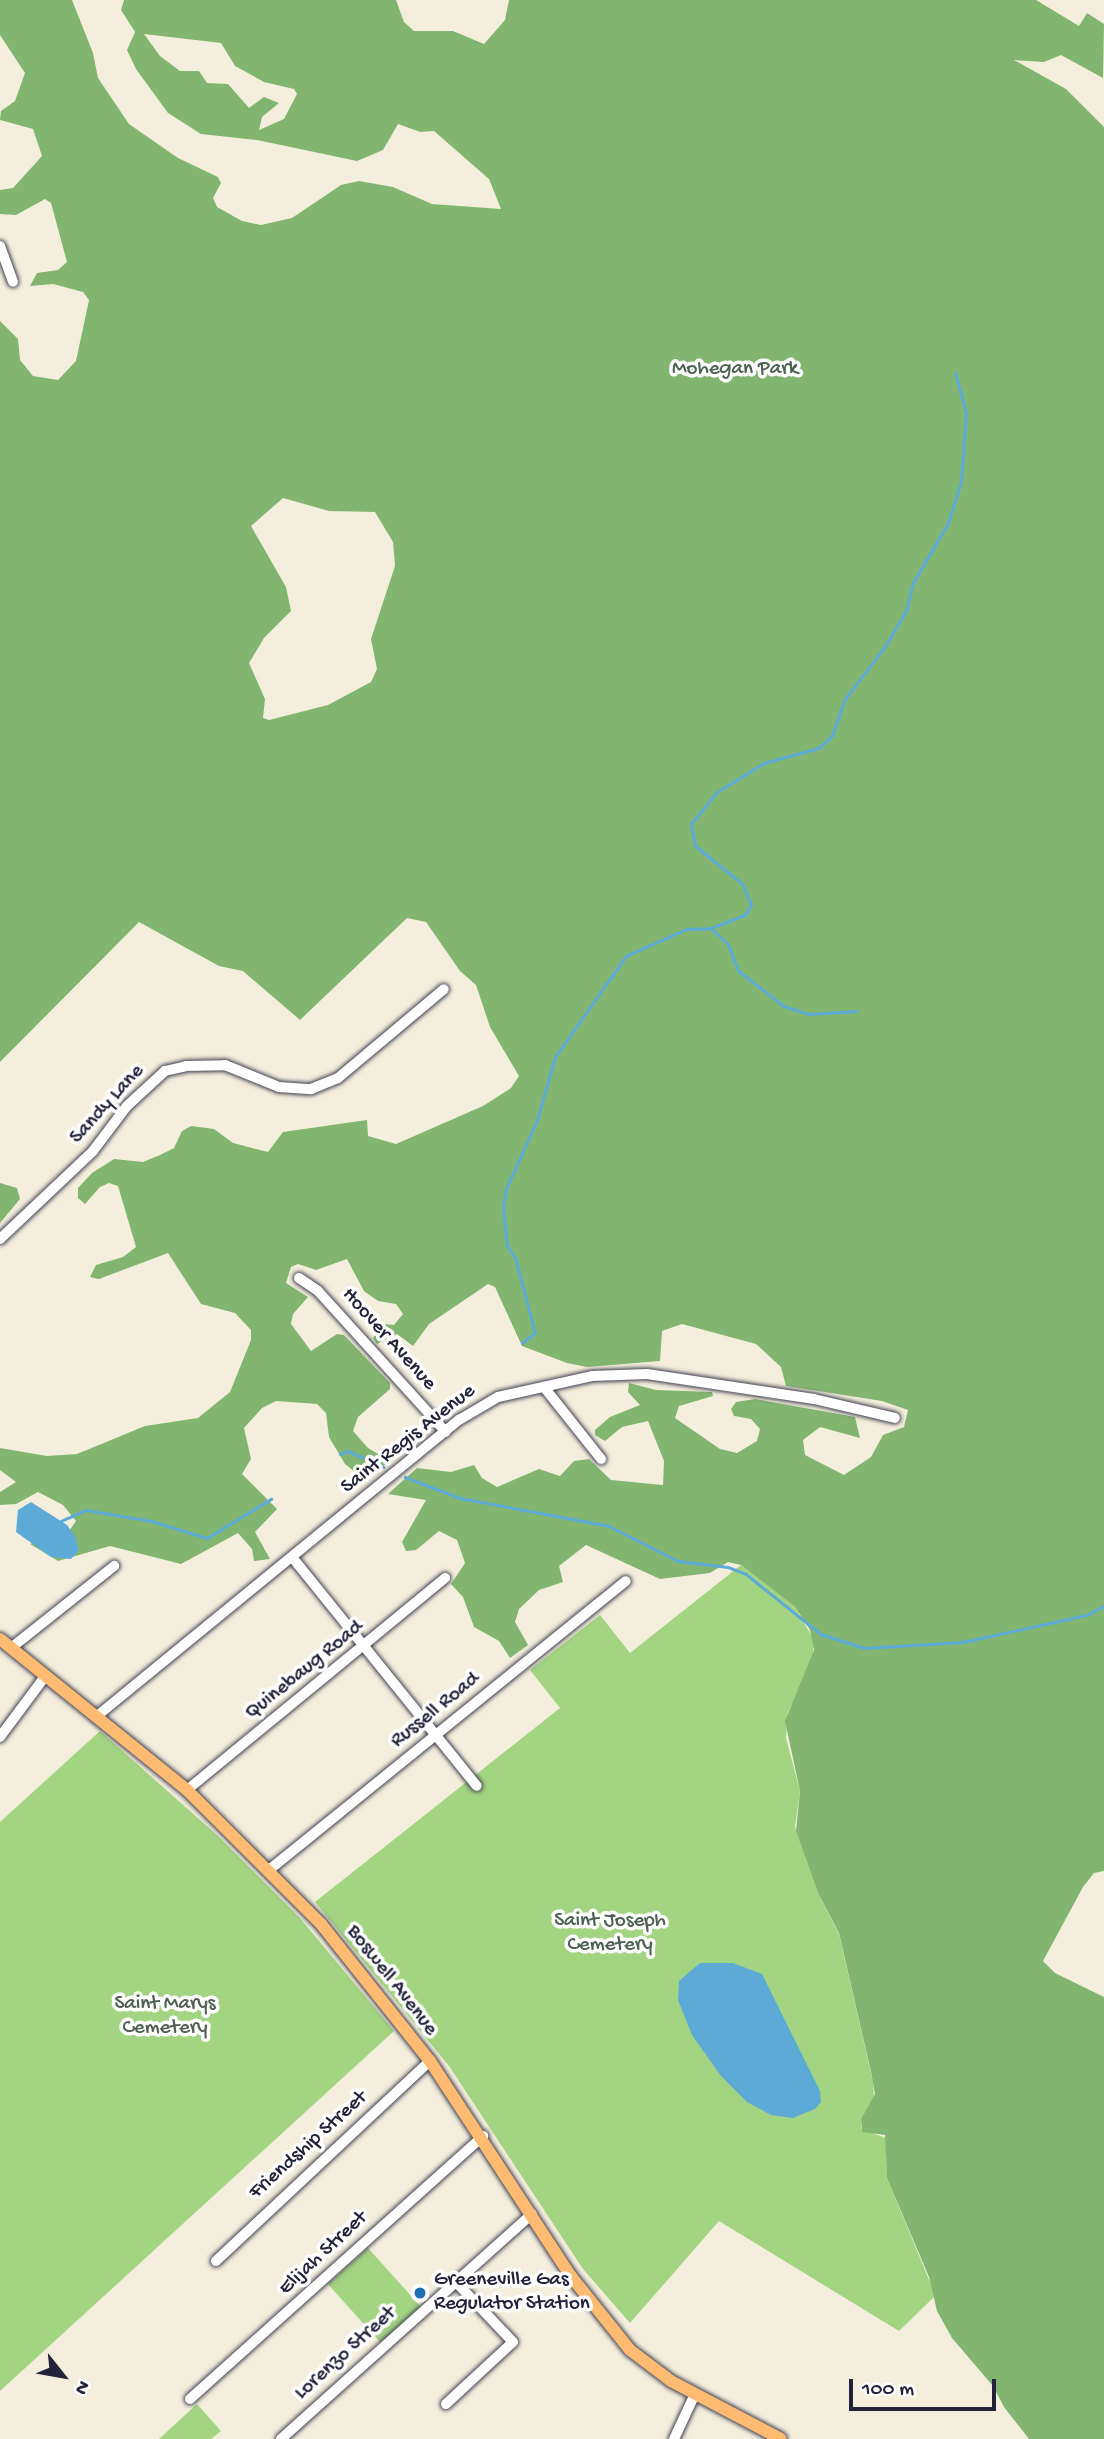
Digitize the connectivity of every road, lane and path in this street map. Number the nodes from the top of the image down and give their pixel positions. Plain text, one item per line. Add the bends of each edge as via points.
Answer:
1 (0, 246) edge
2 (13, 282) dead end
3 (444, 989) dead end
4 (0, 1239) edge
5 (299, 1278) dead end
6 (544, 1387) junction
7 (895, 1418) dead end
8 (446, 1432) junction
9 (601, 1459) dead end
10 (292, 1557) junction
11 (114, 1566) dead end
12 (445, 1578) dead end
13 (626, 1581) dead end
14 (0, 1639) edge
15 (365, 1647) junction
16 (11, 1648) junction
17 (46, 1675) junction
18 (97, 1716) junction
19 (436, 1736) junction
20 (0, 1737) edge
21 (477, 1786) dead end
22 (187, 1790) junction
23 (269, 1870) junction
24 (430, 2061) junction
25 (484, 2136) junction
26 (532, 2214) junction
27 (216, 2261) dead end
28 (455, 2281) junction
29 (695, 2394) junction
30 (190, 2399) dead end
31 (446, 2404) dead end
32 (281, 2439) edge
33 (674, 2439) edge
34 (781, 2439) edge

1 - 2 street
3 - 4 street, Sandy Lane via 338,1078 311,1089 279,1087 225,1065 165,1071 127,1106 93,1152
5 - 8 street, Hoover Avenue via 318,1291
6 - 7 street, Saint Regis Avenue via 600,1375 647,1374 814,1399
6 - 8 street, Saint Regis Avenue via 490,1400
6 - 9 street
8 - 10 street, Saint Regis Avenue
10 - 15 street
10 - 18 street, Saint Regis Avenue
11 - 16 street
12 - 15 street, Quinebaug Road
13 - 19 street, Russell Road
14 - 16 main road, Boswell Avenue
15 - 19 street
15 - 22 street, Quinebaug Road
16 - 17 main road, Boswell Avenue
17 - 18 main road, Boswell Avenue
17 - 20 street
18 - 22 main road, Boswell Avenue
19 - 21 street
19 - 23 street, Russell Road
22 - 23 main road, Boswell Avenue
23 - 24 main road, Boswell Avenue via 321,1924
24 - 25 main road, Boswell Avenue
24 - 27 street, Friendship Street
25 - 26 main road, Boswell Avenue
25 - 30 street, Elijah Street
26 - 28 street, Lorenzo Street
26 - 29 main road, Boswell Avenue via 570,2275 630,2350 656,2372
28 - 31 street via 513,2342
28 - 32 street, Lorenzo Street
29 - 33 street
29 - 34 main road, Boswell Avenue

